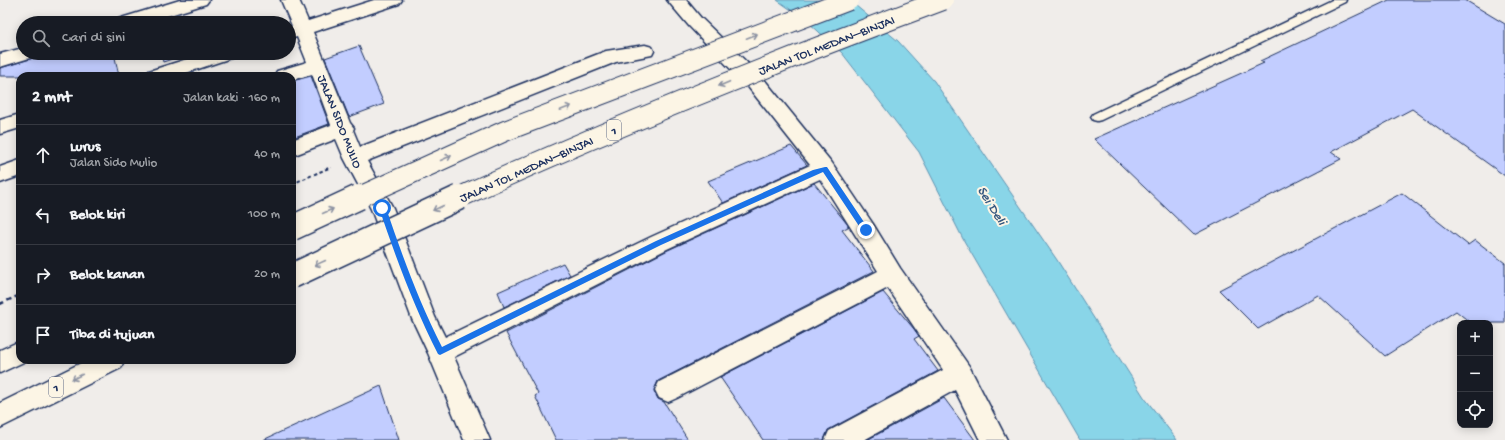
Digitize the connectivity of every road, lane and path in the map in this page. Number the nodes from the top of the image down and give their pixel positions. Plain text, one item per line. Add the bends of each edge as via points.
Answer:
1 (200, 0) edge
2 (290, 0) edge
3 (393, 0) edge
4 (676, 0) edge
5 (848, 0) edge
6 (943, 0) edge
7 (1341, 0) edge
8 (147, 16) edge
9 (293, 16) edge
10 (296, 30) edge
11 (645, 51) dead end
12 (16, 56) edge
13 (205, 60) edge
14 (0, 61) edge
15 (318, 65) junction
16 (168, 72) edge
17 (296, 72) edge
18 (1097, 117) dead end
19 (16, 122) edge
20 (0, 127) edge
21 (344, 128) junction
22 (296, 146) edge
23 (354, 158) junction
24 (16, 169) edge
25 (825, 169) junction
26 (0, 175) edge
27 (296, 182) edge
28 (296, 226) edge
29 (296, 274) edge
30 (892, 275) junction
31 (16, 297) edge
32 (0, 304) edge
33 (440, 352) junction
34 (16, 354) edge
35 (0, 362) edge
36 (104, 364) edge
37 (960, 374) junction
38 (668, 390) dead end
39 (0, 416) edge
40 (475, 439) edge
41 (838, 440) edge
42 (994, 440) edge

1 - 8 main road
2 - 9 main road, JALAN SIDO MULIO
3 - 10 main road
4 - 25 main road via 756,83
28 -> 5 main road, bridge via 506,131
6 -> 29 main road, JALAN TOL MEDAN–BINJAI / 1, bridge via 788,58 534,163
7 - 18 lane
10 - 15 main road, JALAN SIDO MULIO
11 - 23 main road via 613,56
12 - 14 main road
13 - 16 main road
15 - 17 main road
15 - 21 main road, JALAN SIDO MULIO
19 - 20 main road
21 - 22 main road
21 - 23 main road, JALAN SIDO MULIO
23 - 27 path
23 - 33 main road, JALAN SIDO MULIO via 382,208 424,319
24 - 26 main road
25 - 30 main road via 866,230
25 - 33 main road via 659,243
30 - 37 main road
30 - 38 main road
31 - 32 path
33 - 40 main road, JALAN SIDO MULIO
34 - 35 main road
36 -> 39 main road, 1
37 - 41 main road
37 - 42 main road

